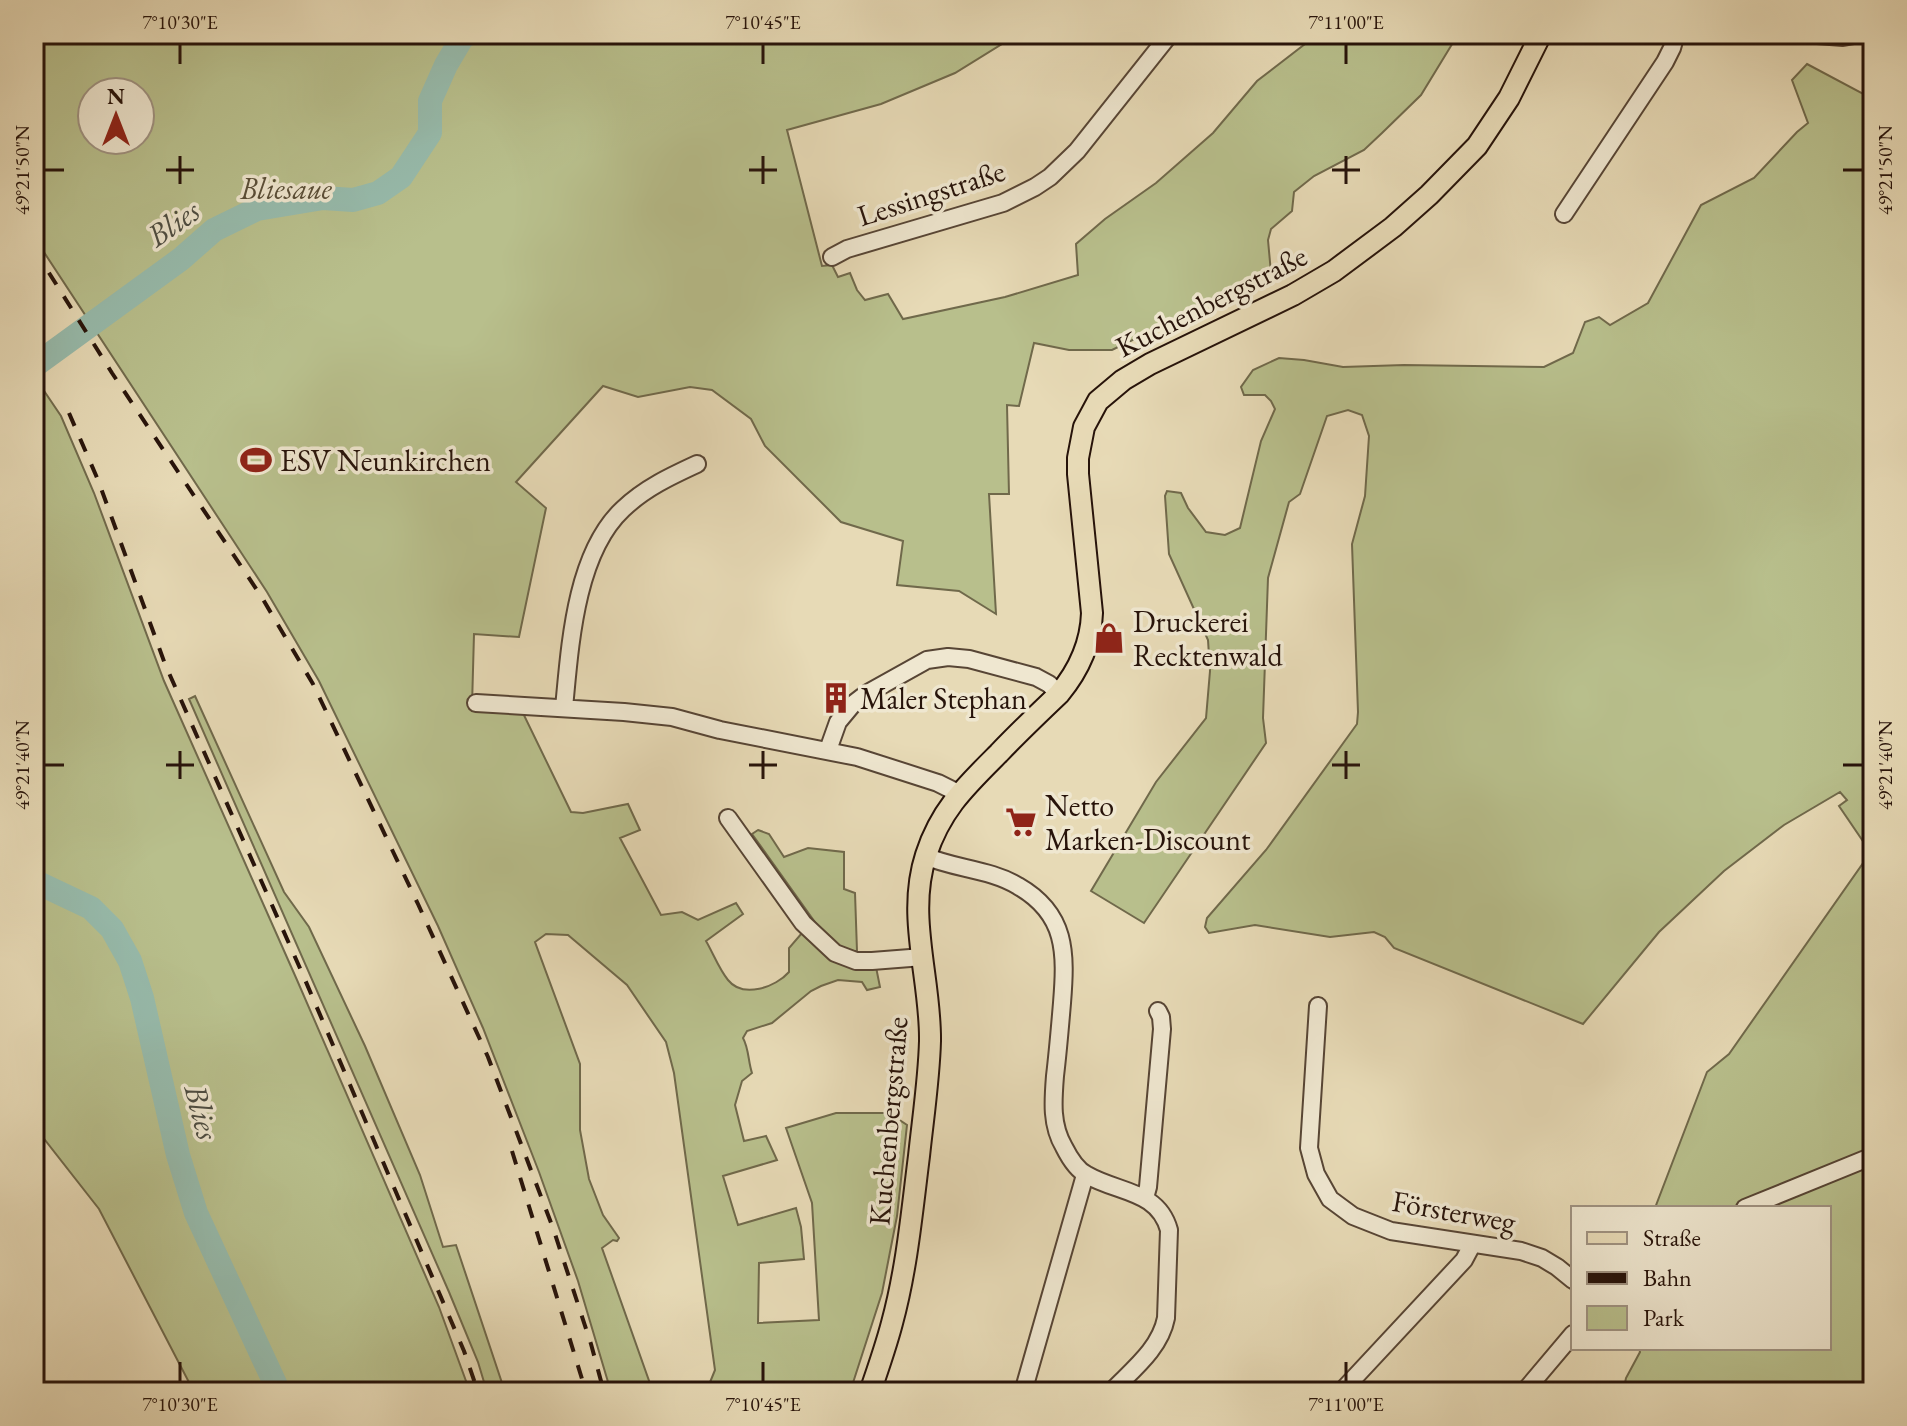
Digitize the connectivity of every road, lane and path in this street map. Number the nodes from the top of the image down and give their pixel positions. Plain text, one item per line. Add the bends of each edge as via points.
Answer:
1 (1170, 34) edge
2 (1541, 34) edge
3 (1676, 34) edge
4 (1804, 34) edge
5 (1860, 34) edge
6 (1564, 214) dead end
7 (832, 257) dead end
8 (697, 464) dead end
9 (1059, 694) junction
10 (476, 703) dead end
11 (564, 708) junction
12 (828, 750) junction
13 (958, 793) junction
14 (728, 818) dead end
15 (925, 856) junction
16 (923, 957) junction
17 (1318, 1006) dead end
18 (1158, 1011) dead end
19 (1873, 1156) edge
20 (1085, 1175) junction
21 (1145, 1198) junction
22 (1750, 1206) edge
23 (1472, 1245) junction
24 (1571, 1278) edge
25 (1571, 1336) edge
26 (870, 1392) edge
27 (1023, 1392) edge
28 (1111, 1392) edge
29 (1341, 1392) edge
30 (1524, 1392) edge

1 - 7 street, Lessingstraße via 1077,151 1035,187 1003,203
2 - 9 main road, Kuchenbergstraße via 1477,146 1393,227 1334,271 1150,364 1098,401 1084,427 1078,458 1092,629 1081,662
3 - 6 street via 1665,62
4 - 5 street
8 - 11 street via 635,498 598,545 576,610
9 - 12 street via 1036,677 969,659 927,660 853,704 838,722
9 - 13 main road, Kuchenbergstraße
10 - 11 street
11 - 12 street via 672,717
12 - 13 street
13 - 15 main road, Kuchenbergstraße
14 - 16 street via 803,923 835,953 856,961
15 - 16 main road, Kuchenbergstraße via 917,892
15 - 20 street via 1016,884 1048,910 1060,933 1065,958 1054,1121 1064,1147
16 - 26 main road, Kuchenbergstraße via 929,1060 909,1237 892,1324
17 - 23 street, Försterweg via 1309,1148 1322,1187 1340,1208 1370,1224
18 - 21 street via 1162,1029
19 - 22 street
20 - 21 street
20 - 27 street
21 - 28 street via 1166,1218 1169,1230 1164,1330
23 - 24 street, Försterweg via 1542,1258
23 - 29 street via 1464,1260
25 - 30 street

